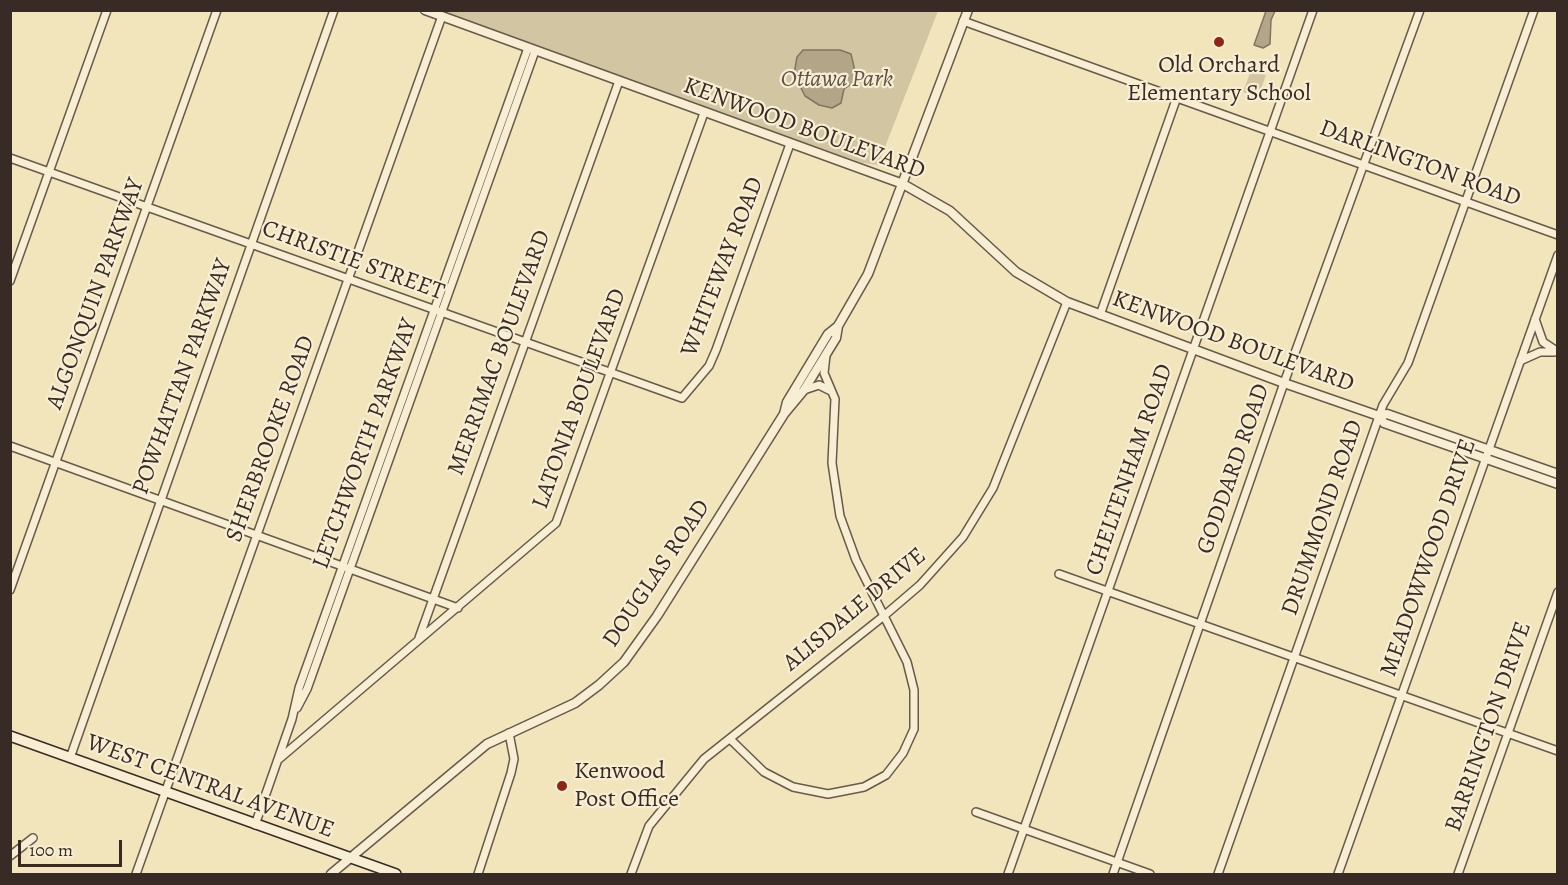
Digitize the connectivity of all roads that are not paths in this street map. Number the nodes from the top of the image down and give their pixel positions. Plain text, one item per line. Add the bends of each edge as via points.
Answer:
1 (107, 10) edge
2 (217, 10) edge
3 (334, 10) edge
4 (425, 10) edge
5 (968, 10) edge
6 (1313, 10) edge
7 (1420, 10) edge
8 (1534, 10) edge
9 (442, 16) junction
10 (963, 21) junction
11 (532, 49) junction
12 (619, 81) junction
13 (1177, 97) junction
14 (704, 113) junction
15 (1270, 131) junction
16 (790, 144) junction
17 (10, 158) edge
18 (1365, 165) junction
19 (49, 172) junction
20 (903, 184) junction
21 (1466, 202) junction
22 (147, 207) junction
23 (1557, 235) edge
24 (250, 245) junction
25 (1557, 255) edge
26 (348, 280) junction
27 (10, 281) edge
28 (1067, 302) junction
29 (438, 312) junction
30 (1100, 315) junction
31 (1535, 319) junction
32 (838, 326) junction
33 (524, 343) junction
34 (1193, 350) junction
35 (1557, 352) edge
36 (826, 356) junction
37 (1520, 361) junction
38 (611, 373) junction
39 (1284, 383) junction
40 (804, 390) junction
41 (833, 392) junction
42 (682, 398) joint
43 (784, 414) junction
44 (1379, 416) junction
45 (10, 446) edge
46 (1486, 454) junction
47 (56, 462) junction
48 (1557, 474) edge
49 (1557, 484) edge
50 (160, 500) junction
51 (258, 535) junction
52 (347, 567) junction
53 (1059, 574) dead end
54 (10, 590) edge
55 (1108, 592) junction
56 (1557, 592) edge
57 (434, 598) junction
58 (458, 608) junction
59 (885, 615) junction
60 (1200, 625) junction
61 (419, 638) junction
62 (1294, 659) junction
63 (1401, 696) junction
64 (509, 733) junction
65 (1508, 734) junction
66 (10, 736) edge
67 (730, 739) junction
68 (1557, 751) edge
69 (70, 758) junction
70 (277, 761) junction
71 (166, 793) junction
72 (976, 812) dead end
73 (255, 825) junction
74 (1024, 829) junction
75 (33, 838) dead end
76 (10, 856) edge
77 (350, 859) junction
78 (1116, 863) junction
79 (136, 874) edge
80 (331, 874) edge
81 (396, 874) edge
82 (478, 874) edge
83 (631, 874) edge
84 (1008, 874) edge
85 (1113, 874) edge
86 (1150, 874) edge
87 (1218, 874) edge
88 (1338, 874) edge
89 (1458, 874) edge

1 - 19 street
2 - 22 street, ALGONQUIN PARKWAY
3 - 24 street, POWHATTAN PARKWAY
4 - 9 street, KENWOOD BOULEVARD
5 - 10 street, DOUGLAS ROAD
6 - 15 street, CHELTENHAM ROAD
7 - 18 street, GODDARD ROAD
8 - 21 street, DRUMMOND ROAD
9 - 11 street, KENWOOD BOULEVARD
9 - 26 street, SHERBROOKE ROAD
10 - 13 street, DARLINGTON ROAD
10 - 20 street, DOUGLAS ROAD
11 - 12 street, KENWOOD BOULEVARD
11 - 29 street, LETCHWORTH PARKWAY
12 - 14 street, KENWOOD BOULEVARD
12 - 33 street, MERRIMAC BOULEVARD
13 - 15 street, DARLINGTON ROAD
13 - 30 street
14 - 16 street, KENWOOD BOULEVARD
14 - 38 street, LATONIA BOULEVARD
15 - 18 street, DARLINGTON ROAD
15 - 34 street, CHELTENHAM ROAD
16 - 20 street, KENWOOD BOULEVARD
16 - 42 street, WHITEWAY ROAD via 716,350
17 - 19 street, CHRISTIE STREET
18 - 21 street, DARLINGTON ROAD
18 - 39 street, GODDARD ROAD
19 - 22 street, CHRISTIE STREET
19 - 27 street
20 - 28 street, KENWOOD BOULEVARD via 950,211 1016,272
20 - 32 street, DOUGLAS ROAD via 868,274
21 - 23 street, DARLINGTON ROAD
21 - 44 street, DRUMMOND ROAD via 1408,363
22 - 24 street, CHRISTIE STREET
22 - 47 street, ALGONQUIN PARKWAY
24 - 26 street, CHRISTIE STREET
24 - 50 street, POWHATTAN PARKWAY
25 - 31 street, MEADOWWOOD DRIVE
26 - 29 street, CHRISTIE STREET
26 - 51 street, SHERBROOKE ROAD
28 - 30 street, KENWOOD BOULEVARD
28 - 59 street, ALISDALE DRIVE via 993,488 951,552
29 - 33 street, CHRISTIE STREET
29 - 52 street, LETCHWORTH PARKWAY
30 - 34 street, KENWOOD BOULEVARD
31 - 35 street via 1541,339
31 - 37 street, MEADOWWOOD DRIVE
32 - 36 street, DOUGLAS ROAD
32 - 43 street, DOUGLAS ROAD via 828,334 787,402
33 - 38 street, CHRISTIE STREET
33 - 57 street, MERRIMAC BOULEVARD
34 - 39 street, KENWOOD BOULEVARD
34 - 55 street, CHELTENHAM ROAD
35 - 37 street via 1540,352
36 - 40 street, DOUGLAS ROAD
36 - 41 street via 824,373
37 - 46 street, MEADOWWOOD DRIVE
38 - 42 street, CHRISTIE STREET
38 - 58 street, LATONIA BOULEVARD via 556,524
39 - 44 street, KENWOOD BOULEVARD
39 - 60 street, GODDARD ROAD
40 - 41 street via 819,385
40 - 43 street, DOUGLAS ROAD
41 - 59 street via 832,463 840,516 856,560
43 - 64 street, DOUGLAS ROAD via 624,662 582,698
44 - 46 street, KENWOOD BOULEVARD via 1387,414
44 - 62 street, DRUMMOND ROAD
45 - 47 street
46 - 48 street, KENWOOD BOULEVARD
46 - 49 street, KENWOOD BOULEVARD
46 - 63 street, MEADOWWOOD DRIVE
47 - 50 street
47 - 54 street, ALGONQUIN PARKWAY
50 - 51 street
50 - 69 street, POWHATTAN PARKWAY
51 - 52 street
51 - 71 street, SHERBROOKE ROAD
52 - 57 street
52 - 70 street, LETCHWORTH PARKWAY via 299,688
53 - 55 street
55 - 60 street
55 - 74 street, CHELTENHAM ROAD
56 - 65 street, BARRINGTON DRIVE
57 - 58 street
57 - 61 street, MERRIMAC BOULEVARD
58 - 61 street, LATONIA BOULEVARD
59 - 67 street, ALISDALE DRIVE
59 - 67 street via 907,662 916,711 910,739 899,761 886,775 850,791 828,795 806,791 764,772
60 - 62 street
60 - 78 street, GODDARD ROAD
61 - 70 street, LATONIA BOULEVARD
62 - 63 street
62 - 87 street, DRUMMOND ROAD
63 - 65 street
63 - 88 street, MEADOWWOOD DRIVE
64 - 77 street, DOUGLAS ROAD via 468,759
64 - 82 street via 514,759 512,773
65 - 68 street
65 - 89 street, BARRINGTON DRIVE
66 - 69 main road, WEST CENTRAL AVENUE
67 - 83 street, ALISDALE DRIVE via 704,759 660,809 649,826
69 - 71 main road, WEST CENTRAL AVENUE
70 - 73 street, LETCHWORTH PARKWAY
71 - 73 main road, WEST CENTRAL AVENUE
71 - 79 street, SHERBROOKE ROAD
72 - 74 street
73 - 77 main road, WEST CENTRAL AVENUE
74 - 78 street
74 - 84 street, CHELTENHAM ROAD
75 - 76 street
77 - 80 street, DOUGLAS ROAD
77 - 81 main road, WEST CENTRAL AVENUE
78 - 85 street, GODDARD ROAD
78 - 86 street

